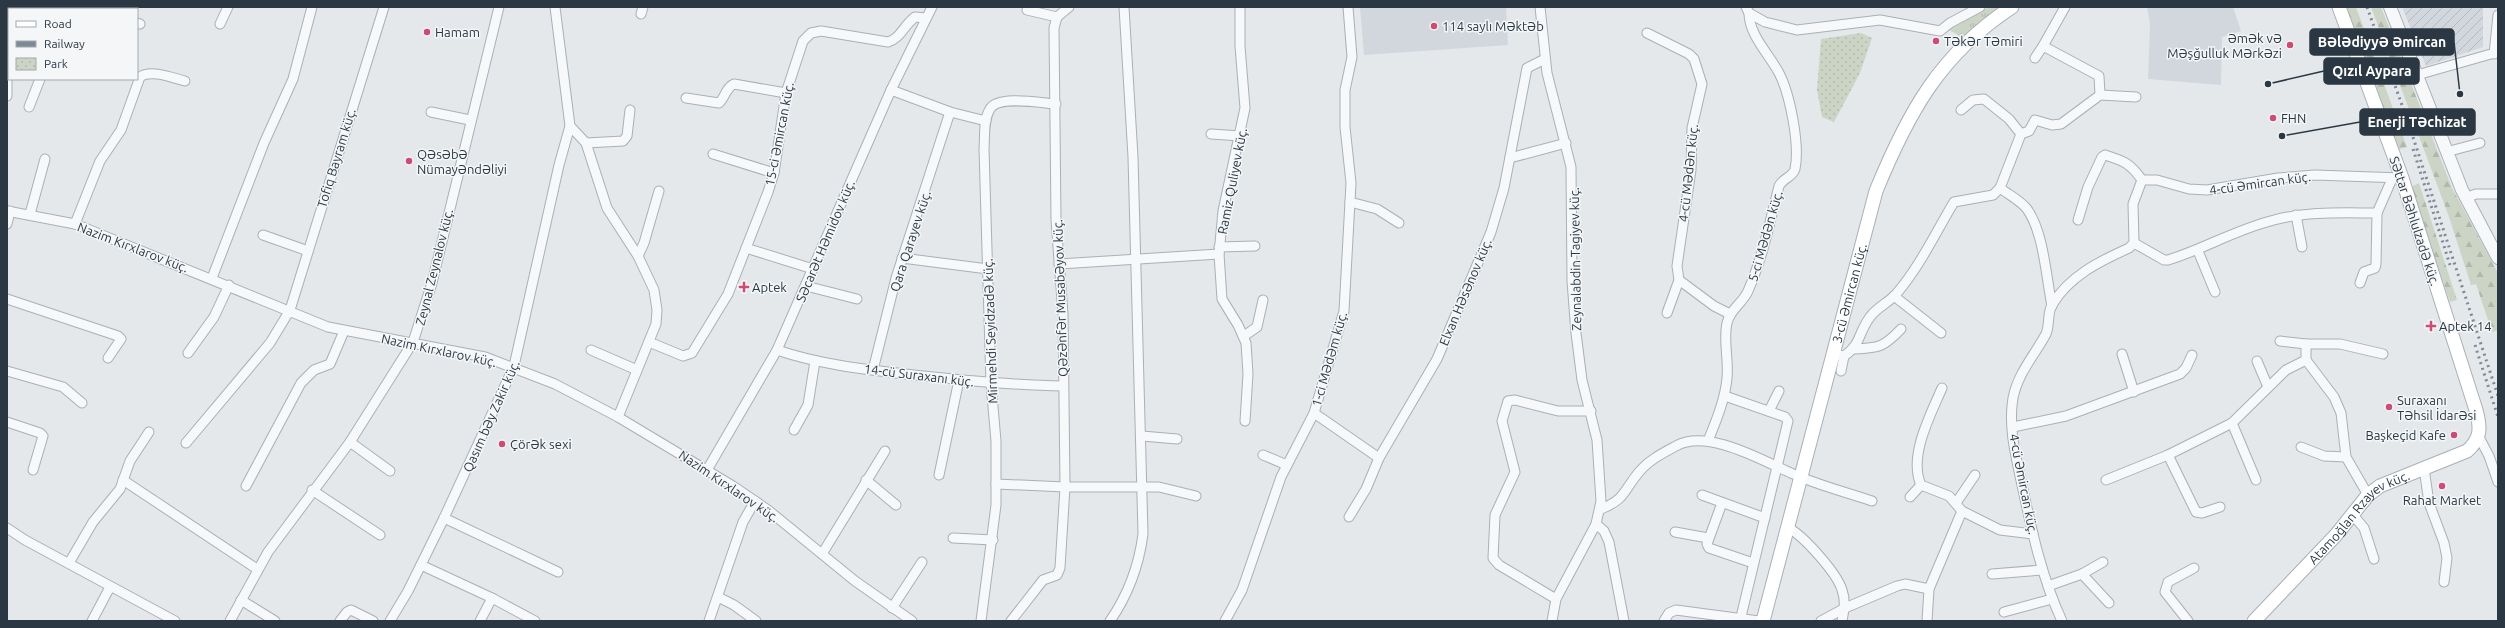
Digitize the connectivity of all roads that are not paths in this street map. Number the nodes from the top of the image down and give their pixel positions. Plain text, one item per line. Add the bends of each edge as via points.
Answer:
1 (228, 7) edge
2 (312, 7) edge
3 (384, 7) edge
4 (499, 7) edge
5 (555, 7) edge
6 (932, 7) edge
7 (1069, 7) edge
8 (1124, 7) edge
9 (1240, 7) edge
10 (1348, 7) edge
11 (1540, 7) edge
12 (1980, 7) edge
13 (2012, 7) edge
14 (2065, 7) edge
15 (2339, 7) edge
16 (2390, 7) edge
17 (1027, 10) dead end
18 (1748, 10) edge
19 (2498, 15) edge
20 (1057, 17) junction
21 (926, 18) junction
22 (220, 24) dead end
23 (1647, 34) dead end
24 (2043, 46) junction
25 (2496, 53) edge
26 (7, 57) edge
27 (1544, 58) junction
28 (2035, 58) dead end
29 (8, 67) edge
30 (2416, 75) junction
31 (40, 80) edge
32 (185, 81) dead end
33 (891, 90) junction
34 (786, 93) junction
35 (2100, 95) junction
36 (7, 96) edge
37 (2136, 97) dead end
38 (686, 98) dead end
39 (1056, 104) junction
40 (29, 107) dead end
41 (630, 110) dead end
42 (1961, 110) dead end
43 (431, 112) dead end
44 (950, 112) junction
45 (470, 120) junction
46 (986, 121) junction
47 (570, 126) junction
48 (1211, 134) dead end
49 (2021, 134) junction
50 (1241, 136) junction
51 (586, 143) junction
52 (1566, 143) junction
53 (2480, 143) dead end
54 (2446, 152) junction
55 (713, 154) dead end
56 (1510, 158) junction
57 (45, 159) dead end
58 (774, 173) junction
59 (2396, 178) junction
60 (2142, 180) junction
61 (2000, 188) junction
62 (659, 192) dead end
63 (2498, 194) edge
64 (2465, 198) junction
65 (1350, 202) junction
66 (8, 211) edge
67 (2377, 213) junction
68 (30, 214) junction
69 (2296, 215) junction
70 (2078, 220) dead end
71 (1400, 223) dead end
72 (7, 224) edge
73 (75, 224) junction
74 (262, 235) dead end
75 (2134, 243) junction
76 (1255, 246) dead end
77 (2302, 247) dead end
78 (746, 248) junction
79 (1219, 250) junction
80 (308, 251) junction
81 (2198, 251) junction
82 (638, 256) junction
83 (902, 258) junction
84 (2498, 258) edge
85 (1136, 259) junction
86 (1059, 264) junction
87 (813, 269) junction
88 (988, 269) junction
89 (212, 278) junction
90 (1679, 280) junction
91 (2360, 283) dead end
92 (229, 285) junction
93 (806, 286) junction
94 (2216, 292) dead end
95 (1894, 296) junction
96 (7, 299) edge
97 (857, 299) dead end
98 (1263, 300) dead end
99 (2052, 306) junction
100 (290, 310) junction
101 (1667, 313) dead end
102 (1730, 314) junction
103 (1901, 329) dead end
104 (344, 331) junction
105 (1941, 333) dead end
106 (1244, 336) junction
107 (413, 342) junction
108 (649, 342) junction
109 (2280, 342) dead end
110 (2306, 344) junction
111 (1855, 349) junction
112 (591, 350) dead end
113 (777, 350) junction
114 (188, 353) dead end
115 (2122, 354) dead end
116 (2383, 354) dead end
117 (1838, 355) junction
118 (2192, 355) dead end
119 (108, 358) dead end
120 (2306, 360) junction
121 (815, 361) junction
122 (2257, 361) dead end
123 (514, 366) junction
124 (637, 370) junction
125 (873, 370) junction
126 (7, 371) edge
127 (1841, 371) dead end
128 (959, 380) junction
129 (991, 384) junction
130 (1063, 386) junction
131 (2268, 387) junction
132 (1942, 388) dead end
133 (1779, 391) dead end
134 (2134, 392) junction
135 (1725, 396) junction
136 (82, 402) dead end
137 (1590, 411) junction
138 (1769, 411) junction
139 (1314, 414) junction
140 (618, 416) junction
141 (1246, 421) dead end
142 (7, 422) edge
143 (2232, 424) junction
144 (2013, 428) junction
145 (794, 430) dead end
146 (149, 432) dead end
147 (1142, 436) junction
148 (2478, 437) junction
149 (1177, 439) dead end
150 (350, 442) junction
151 (1708, 442) junction
152 (186, 443) dead end
153 (2301, 447) dead end
154 (885, 451) dead end
155 (1264, 455) dead end
156 (2168, 455) junction
157 (2346, 457) junction
158 (1379, 458) junction
159 (1287, 465) junction
160 (1777, 465) junction
161 (2424, 468) junction
162 (34, 470) dead end
163 (707, 470) junction
164 (390, 471) dead end
165 (939, 475) dead end
166 (1801, 476) junction
167 (1975, 476) dead end
168 (123, 480) junction
169 (866, 480) junction
170 (2106, 480) dead end
171 (2256, 480) dead end
172 (2498, 482) edge
173 (996, 484) junction
174 (1921, 485) junction
175 (246, 486) dead end
176 (1065, 487) junction
177 (1144, 487) junction
178 (312, 490) junction
179 (1702, 495) dead end
180 (2368, 495) junction
181 (1196, 496) dead end
182 (1910, 497) dead end
183 (755, 501) junction
184 (1872, 501) dead end
185 (1722, 503) junction
186 (896, 505) dead end
187 (1959, 507) junction
188 (2220, 508) dead end
189 (1600, 509) junction
190 (2353, 515) junction
191 (1349, 517) dead end
192 (444, 518) junction
193 (1765, 518) junction
194 (1596, 524) junction
195 (1787, 527) junction
196 (7, 528) edge
197 (1675, 532) dead end
198 (2032, 534) junction
199 (380, 535) dead end
200 (953, 538) dead end
201 (1708, 538) junction
202 (993, 540) junction
203 (822, 554) junction
204 (2374, 559) dead end
205 (922, 562) dead end
206 (2103, 562) dead end
207 (69, 563) junction
208 (1753, 563) junction
209 (420, 565) junction
210 (2194, 568) dead end
211 (257, 569) junction
212 (2042, 570) junction
213 (558, 572) dead end
214 (1992, 574) dead end
215 (2082, 574) junction
216 (2444, 582) dead end
217 (2048, 586) junction
218 (110, 587) junction
219 (1929, 589) junction
220 (718, 597) junction
221 (492, 598) junction
222 (1556, 599) junction
223 (2052, 599) junction
224 (242, 600) junction
225 (2110, 603) dead end
226 (892, 608) junction
227 (1845, 608) junction
228 (2004, 612) dead end
229 (1741, 619) edge
230 (92, 621) edge
231 (175, 621) edge
232 (230, 621) edge
233 (275, 621) edge
234 (340, 621) edge
235 (372, 621) edge
236 (390, 621) edge
237 (480, 621) edge
238 (535, 621) edge
239 (709, 621) edge
240 (756, 621) edge
241 (912, 621) edge
242 (981, 621) edge
243 (1011, 621) edge
244 (1110, 621) edge
245 (1225, 621) edge
246 (1552, 621) edge
247 (1624, 621) edge
248 (1664, 621) edge
249 (1759, 621) edge
250 (1763, 621) edge
251 (1821, 621) edge
252 (1842, 621) edge
253 (1927, 621) edge
254 (2062, 621) edge
255 (2188, 621) edge
256 (2254, 621) edge

1 - 22 street
2 - 89 street via 293,79 264,143
3 - 80 street, Tofiq Bayram küç.
4 - 45 street, Zeynal Zeynalov küç.
5 - 47 street
6 - 21 street, Səcarət Həmidov küç.
7 - 20 street
8 - 85 street
9 - 50 street, Ramiz Quliyev küç. via 1240,46 1246,97
10 - 65 street, 1-ci Mədəm küç. via 1352,56 1345,90 1345,127 1351,183
11 - 27 street, Zeynalabdin Tagiyev küç.
12 - 18 street via 1940,31 1880,20 1797,30 1765,22
13 - 117 main road, 3-cü Əmircan küç. via 1975,34 1952,56 1905,126 1876,191
14 - 24 street
15 - 59 main road, Səttar Bəhlulzadə küç.
16 - 30 street
17 - 20 street
18 - 102 street, 5-ci Mədən küç. via 1751,27 1782,80 1795,134 1795,169 1779,186 1766,242 1748,291
19 - 25 street
20 - 39 street, Qəzənfər Musabəyov küç. via 1054,28
21 - 33 street, Səcarət Həmidov küç.
21 - 34 street, 15-ci Əmircan küç. via 915,17 909,21 896,40 888,42 821,31 811,33 803,41
23 - 90 street, 4-cü Mədən küç. via 1689,54 1694,59 1702,84 1692,128 1691,170 1677,266
24 - 28 street
24 - 35 street via 2099,76
25 - 30 street
26 - 29 street
27 - 52 street, Zeynalabdin Tagiyev küç.
27 - 56 street, Elxan Həsənov küç. via 1527,68
29 - 36 street
30 - 54 street
31 - 40 street
32 - 73 street via 151,74 140,77 121,130 100,161
33 - 44 street
33 - 87 street, Səcarət Həmidov küç.
34 - 38 street via 734,84 719,103
34 - 58 street, 15-ci Əmircan küç.
35 - 37 street
35 - 49 street via 2061,124 2052,125 2036,120 2029,131
39 - 46 street, Mirmehdi Seyidzadə küç. via 1002,101 989,110
39 - 86 street, Qəzənfər Musabəyov küç. via 1056,220
41 - 51 street via 627,136 623,141
42 - 49 street via 1973,100 1984,99 2009,119
43 - 45 street
44 - 46 street
44 - 83 street, Qara Qarayev küç.
45 - 107 street, Zeynal Zeynalov küç. via 432,283
46 - 88 street, Mirmehdi Seyidzadə küç. via 984,150
47 - 51 street
47 - 123 street, Qasım bəy Zakir küç.
48 - 50 street
49 - 61 street
50 - 79 street, Ramiz Quliyev küç. via 1223,211
51 - 82 street via 607,208
52 - 56 street
52 - 137 street, Zeynalabdin Tagiyev küç. via 1573,182 1572,281 1576,333 1582,380
53 - 54 street
54 - 64 street
55 - 58 street
56 - 158 street, Elxan Həsənov küç. via 1491,232 1437,359
57 - 68 street
58 - 78 street, 15-ci Əmircan küç.
59 - 60 street, 4-cü Əmircan küç. via 2314,175 2278,178 2207,190 2188,189 2157,180
59 - 67 street
59 - 148 main road, Səttar Bəhlulzadə küç. via 2476,410 2480,429
60 - 70 street via 2128,163 2105,155 2088,187
60 - 75 street via 2133,204
61 - 95 street via 1993,194 1954,202 1908,279
61 - 99 street via 2021,203 2033,220 2043,253
62 - 82 street
63 - 64 street via 2476,194
64 - 84 street
65 - 71 street via 1377,209
65 - 139 street, 1-ci Mədəm küç. via 1344,311
66 - 68 street, Nazim Kırxlarov küç.
66 - 72 street
67 - 69 street
67 - 91 street via 2376,264 2375,268 2364,272
68 - 73 street, Nazim Kırxlarov küç.
69 - 77 street
69 - 81 street via 2258,224
73 - 89 street, Nazim Kırxlarov küç.
74 - 80 street
75 - 81 street via 2164,260
75 - 99 street via 2084,271
76 - 79 street
78 - 87 street
78 - 108 street, 15-ci Əmircan küç. via 728,294 692,353 683,356
79 - 85 street
79 - 106 street, Ramiz Quliyev küç. via 1222,299
80 - 100 street, Tofiq Bayram küç.
81 - 94 street
82 - 108 street via 654,290 657,310 656,324
83 - 88 street
83 - 125 street, Qara Qarayev küç.
85 - 86 street
85 - 147 street
86 - 130 street, Qəzənfər Musabəyov küç. via 1063,314
87 - 93 street, Səcarət Həmidov küç.
88 - 129 street, Mirmehdi Seyidzadə küç.
89 - 92 street, Nazim Kırxlarov küç.
90 - 101 street
90 - 102 street via 1714,306
92 - 100 street, Nazim Kırxlarov küç.
92 - 114 street via 214,317
93 - 97 street
93 - 113 street, Səcarət Həmidov küç.
95 - 105 street
95 - 111 street via 1871,315 1863,326
96 - 119 street via 118,336 121,339 120,343
98 - 106 street via 1257,327
99 - 144 street, 4-cü Əmircan küç. via 2047,331 2016,386 2012,413
100 - 104 street, Nazim Kırxlarov küç. via 328,327
100 - 152 street, Tofiq Bayram küç. via 270,342
102 - 135 street, 5-ci Mədən küç. via 1726,333 1728,376
103 - 111 street via 1881,347
104 - 107 street, Nazim Kırxlarov küç.
104 - 175 street via 330,364 314,370 301,383
106 - 141 street, Ramiz Quliyev küç. via 1248,362
107 - 123 street, Nazim Kırxlarov küç. via 485,357
107 - 150 street, Zeynal Zeynalov küç.
108 - 124 street
109 - 110 street
110 - 116 street via 2340,344
110 - 120 street
111 - 117 street
112 - 124 street
113 - 121 street, 14-cü Suraxanı küç.
113 - 163 street, Səcarət Həmidov küç.
115 - 134 street
117 - 127 street
117 - 166 main road, 3-cü Əmircan küç.
118 - 134 street via 2180,374
120 - 131 street via 2286,370
120 - 157 street via 2334,397 2341,413
121 - 125 street, 14-cü Suraxanı küç.
121 - 145 street via 808,405
122 - 131 street
123 - 140 street, Nazim Kırxlarov küç.
123 - 192 street, Qasım bəy Zakir küç.
124 - 140 street
125 - 128 street, 14-cü Suraxanı küç.
126 - 136 street via 63,387
128 - 129 street, 14-cü Suraxanı küç.
128 - 165 street
129 - 130 street, 14-cü Suraxanı küç.
129 - 173 street, Mirmehdi Seyidzadə küç. via 996,441
130 - 176 street, Qəzənfər Musabəyov küç.
131 - 143 street
132 - 174 street via 1920,442 1918,478
133 - 138 street
134 - 144 street via 2066,416
135 - 138 street
135 - 151 street, 5-ci Mədən küç.
137 - 189 street, Zeynalabdin Tagiyev küç. via 1597,440
137 - 222 street via 1558,411 1516,400 1508,401 1502,421 1516,472 1495,515 1493,558 1499,565
138 - 160 street via 1785,417 1788,421
139 - 158 street
139 - 159 street, 1-ci Mədəm küç.
140 - 163 street, Nazim Kırxlarov küç.
142 - 162 street via 44,436
143 - 156 street
143 - 171 street
144 - 198 street, 4-cü Əmircan küç. via 2014,448
146 - 168 street via 130,461
147 - 149 street
147 - 177 street
148 - 161 main road, Atamoğlan Rzayev küç. via 2467,451
148 - 172 street via 2489,456
150 - 164 street
150 - 178 street, Zeynal Zeynalov küç.
151 - 160 street
151 - 189 street via 1693,441 1679,444 1661,454 1639,472 1620,500
153 - 157 street via 2324,456
154 - 169 street
155 - 159 street
156 - 170 street
156 - 188 street via 2196,512
157 - 180 street
158 - 191 street, Elxan Həsənov küç. via 1366,489
159 - 245 street, 1-ci Mədəm küç. via 1272,500 1242,590
160 - 166 street
160 - 193 street
161 - 180 main road, Atamoğlan Rzayev küç. via 2380,486
161 - 216 street via 2429,503 2447,558
163 - 183 street, Nazim Kırxlarov küç.
166 - 184 street
166 - 195 main road, 3-cü Əmircan küç.
167 - 187 street
168 - 207 street via 120,488 93,522
168 - 211 street
169 - 186 street
169 - 203 street
173 - 176 street
173 - 202 street, Mirmehdi Seyidzadə küç.
174 - 182 street
174 - 187 street via 1949,496
176 - 177 street
176 - 243 street, Qəzənfər Musabəyov küç. via 1059,572 1043,580
177 - 181 street
177 - 244 street via 1141,555 1134,576
178 - 199 street
178 - 211 street, Zeynal Zeynalov küç.
179 - 185 street
180 - 190 main road, Atamoğlan Rzayev küç.
183 - 203 street, Nazim Kırxlarov küç.
183 - 220 street via 743,522
185 - 193 street
185 - 201 street
187 - 198 street via 2000,530
187 - 219 street
189 - 194 street, Zeynalabdin Tagiyev küç.
190 - 204 street via 2364,528
190 - 256 main road, Atamoğlan Rzayev küç.
192 - 209 street, Qasım bəy Zakir küç.
192 - 213 street
193 - 208 street
194 - 222 street, Zeynalabdin Tagiyev küç.
194 - 247 street via 1609,542
195 - 227 street via 1801,537 1832,572 1842,589
195 - 250 main road, 3-cü Əmircan küç.
196 - 207 street
197 - 201 street
198 - 212 street, 4-cü Əmircan küç.
200 - 202 street
201 - 208 street via 1709,548
202 - 242 street, Mirmehdi Seyidzadə küç.
203 - 226 street, Nazim Kırxlarov küç.
205 - 226 street
206 - 215 street
207 - 218 street
208 - 229 street
209 - 221 street
209 - 236 street, Qasım bəy Zakir küç.
210 - 255 street via 2168,582 2164,592
211 - 224 street, Zeynal Zeynalov küç.
212 - 214 street
212 - 217 street, 4-cü Əmircan küç.
215 - 217 street
215 - 225 street
217 - 223 street, 4-cü Əmircan küç.
218 - 230 street
218 - 231 street
219 - 227 street via 1905,584
219 - 253 street
220 - 239 street
220 - 240 street
221 - 237 street
221 - 238 street
222 - 246 street, Zeynalabdin Tagiyev küç.
223 - 228 street
223 - 254 street, 4-cü Əmircan küç.
224 - 232 street, Zeynal Zeynalov küç.
224 - 233 street
226 - 241 street, Nazim Kırxlarov küç.
227 - 251 street
227 - 252 street
229 - 248 street via 1676,610 1669,613
229 - 249 street
234 - 235 street via 351,610

